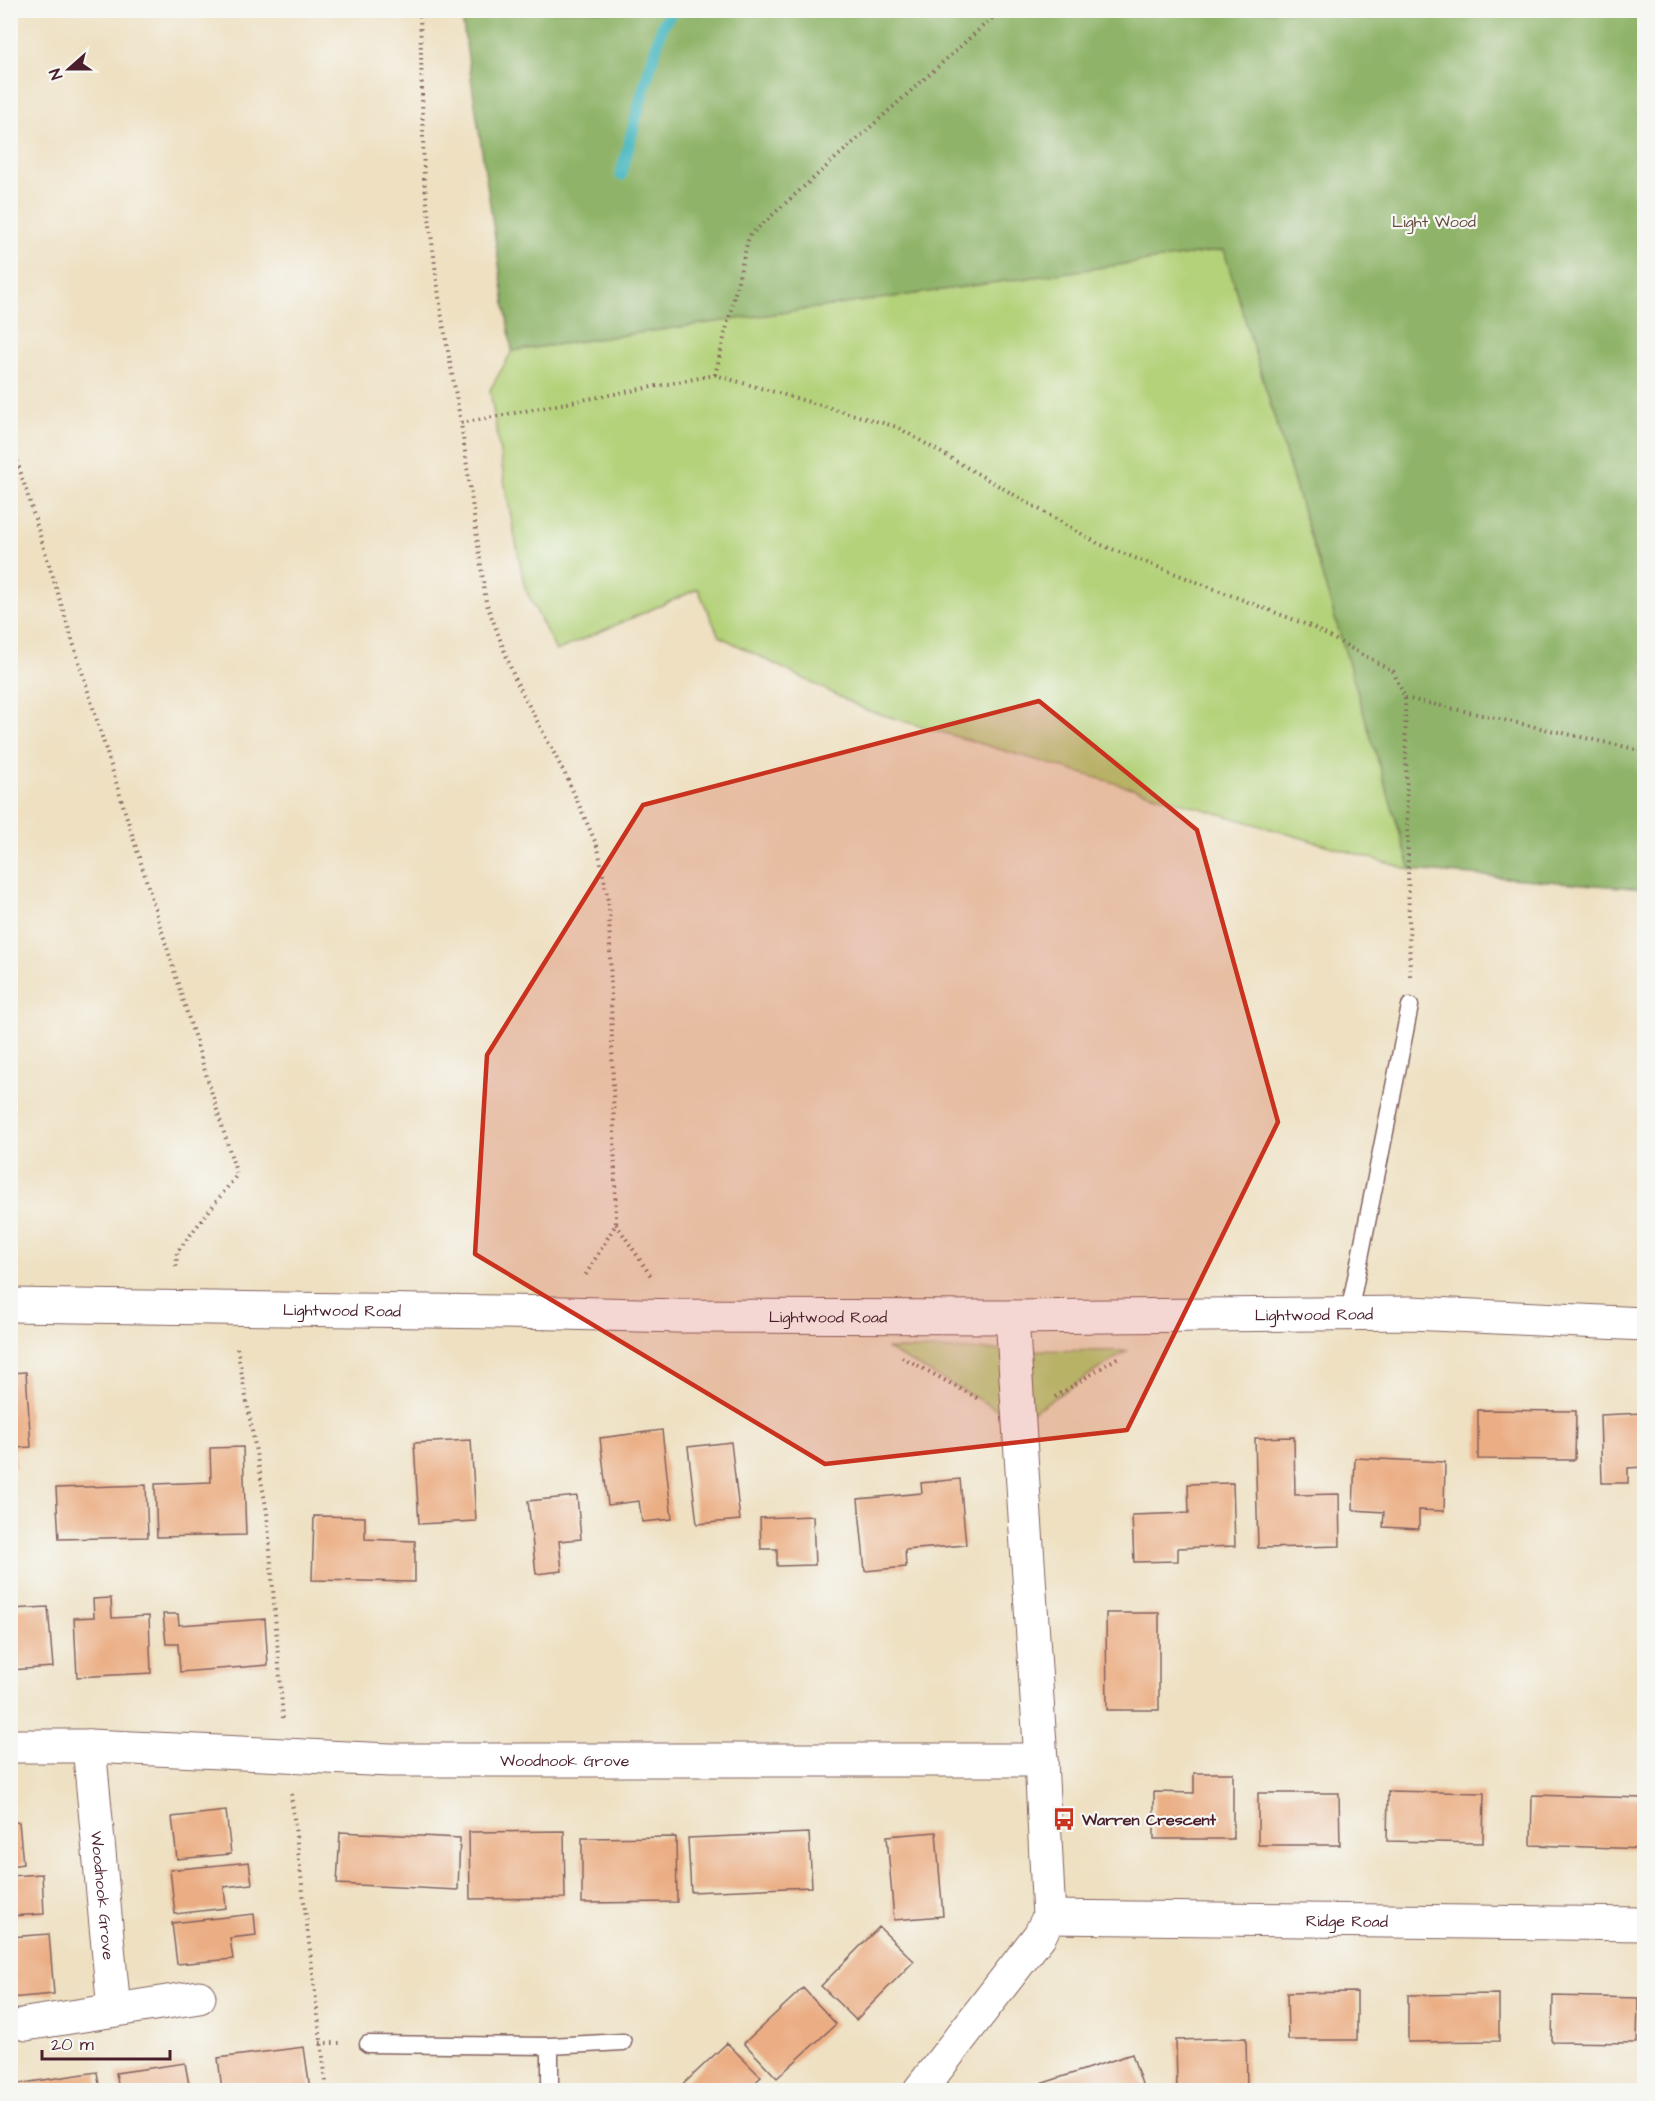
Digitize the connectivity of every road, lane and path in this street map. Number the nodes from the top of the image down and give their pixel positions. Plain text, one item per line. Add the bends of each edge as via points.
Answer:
1 (420, 10) edge
2 (1001, 10) edge
3 (715, 375) junction
4 (461, 423) junction
5 (10, 438) edge
6 (1405, 698) junction
7 (1644, 751) edge
8 (1410, 1005) joint
9 (616, 1224) junction
10 (10, 1305) edge
11 (174, 1307) junction
12 (230, 1308) junction
13 (563, 1312) junction
14 (1349, 1313) junction
15 (678, 1316) junction
16 (1012, 1317) junction
17 (1644, 1324) edge
18 (10, 1746) edge
19 (89, 1746) junction
20 (286, 1755) junction
21 (1041, 1760) junction
22 (1049, 1917) junction
23 (1644, 1924) edge
24 (199, 1997) dead end
25 (114, 2010) junction
26 (26, 2024) dead end
27 (624, 2042) dead end
28 (368, 2044) dead end
29 (550, 2046) junction
30 (327, 2091) edge
31 (550, 2091) edge
32 (920, 2091) edge

1 - 4 path via 424,179 441,312
2 - 3 path via 749,237
3 - 4 path
3 - 6 path via 897,427 1099,544 1310,626 1393,671
4 - 9 path via 486,602 515,679 568,780 598,848 609,906
5 - 11 path via 237,1175 177,1252
6 - 7 path
6 - 8 path
8 - 14 lane
9 - 13 path
9 - 15 path
10 - 11 street, Lightwood Road
11 - 12 street, Lightwood Road
12 - 13 street, Lightwood Road
12 - 20 path via 267,1512
13 - 15 street, Lightwood Road
14 - 16 street, Lightwood Road
14 - 17 street, Lightwood Road
15 - 16 street, Lightwood Road
16 - 21 street
18 - 19 street, Woodnook Grove
19 - 20 street, Woodnook Grove
19 - 25 street, Woodnook Grove
20 - 21 street, Woodnook Grove via 390,1760
20 - 30 path
21 - 22 street
22 - 23 street, Ridge Road
22 - 32 street via 1040,1935
24 - 25 street
25 - 26 street
27 - 29 lane
28 - 29 lane
29 - 31 lane

